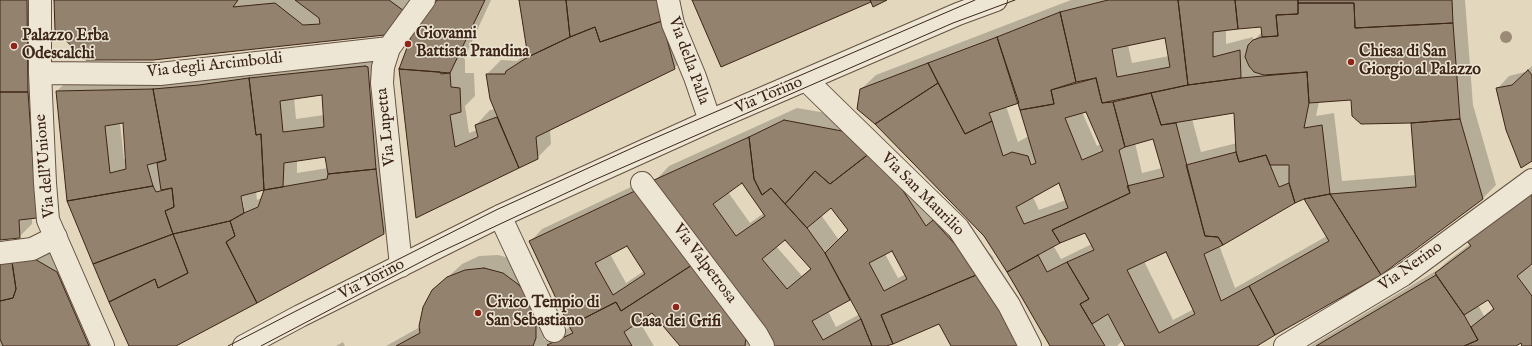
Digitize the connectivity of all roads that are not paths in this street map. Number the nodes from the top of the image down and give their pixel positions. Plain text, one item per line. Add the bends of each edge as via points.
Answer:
1 (40, 0) edge
2 (424, 0) edge
3 (668, 0) edge
4 (996, 0) edge
5 (389, 48) junction
6 (40, 73) junction
7 (806, 80) junction
8 (710, 121) junction
9 (1532, 180) edge
10 (642, 183) dead end
11 (500, 216) junction
12 (56, 237) junction
13 (0, 253) edge
14 (401, 266) junction
15 (554, 331) dead end
16 (103, 346) edge
17 (244, 346) edge
18 (763, 346) edge
19 (1030, 346) edge
20 (1285, 346) edge

1 - 6 street, Via dell'Unione
2 - 5 street, Via Lupetta
3 - 8 street, Via della Palla via 673,24
4 - 7 street, Via Torino
5 - 6 street, Via degli Arcimboldi via 160,74
5 - 14 street, Via Lupetta via 383,66 382,84
6 - 12 street, Via dell'Unione via 48,220
7 - 8 street, Via Torino
7 - 19 street, Via San Maurilio via 958,228 1009,305
8 - 11 street, Via Torino
9 - 20 street, Via Nerino via 1502,192 1403,275
10 - 18 street, Via Valpetrosa
11 - 14 street, Via Torino
11 - 15 street
12 - 13 street via 32,249
12 - 16 street, Via dell'Unione
14 - 17 street, Via Torino

